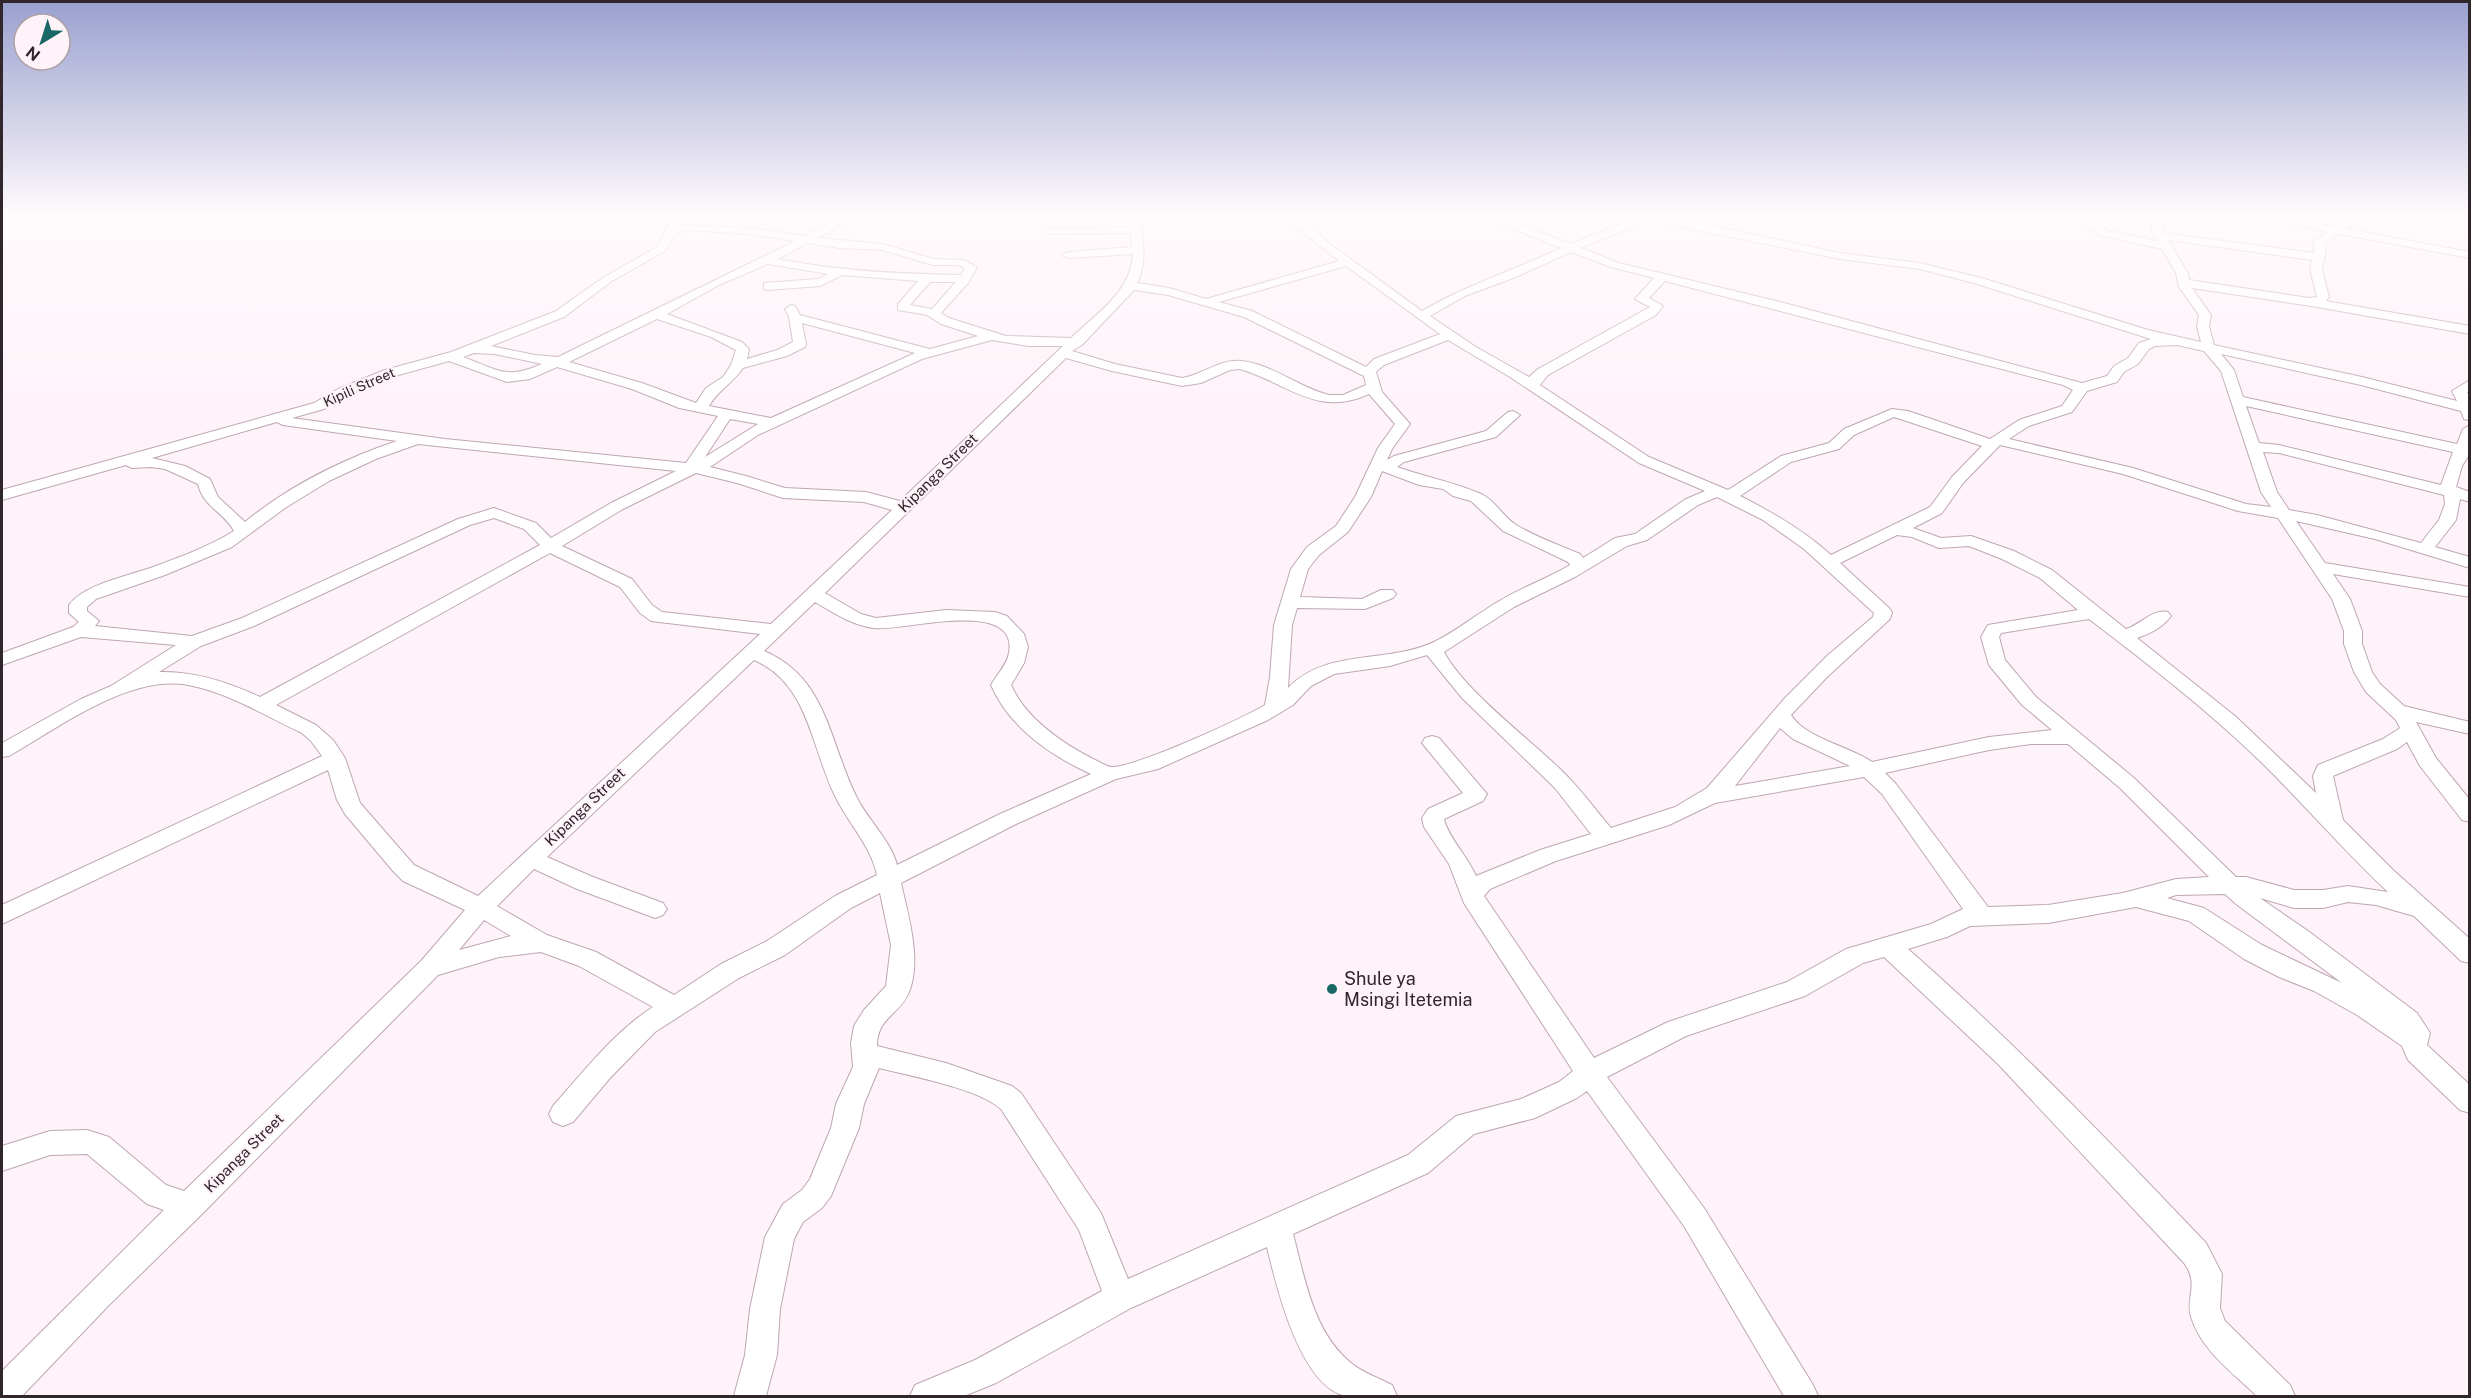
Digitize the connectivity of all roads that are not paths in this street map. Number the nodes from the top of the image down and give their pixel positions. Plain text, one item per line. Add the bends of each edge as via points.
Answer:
1 (606, 280) edge
2 (720, 280) edge
3 (824, 280) edge
4 (925, 280) edge
5 (964, 280) edge
6 (1135, 280) edge
7 (1284, 280) edge
8 (1372, 280) edge
9 (1497, 280) edge
10 (1659, 280) edge
11 (1671, 280) edge
12 (1978, 280) edge
13 (2319, 280) edge
14 (2183, 283) joint
15 (768, 286) dead end
16 (1131, 286) junction
17 (1208, 302) junction
18 (2314, 303) junction
19 (654, 314) junction
20 (934, 314) junction
21 (1420, 316) junction
22 (2469, 330) edge
23 (992, 336) junction
24 (1450, 336) junction
25 (2183, 342) junction
26 (1070, 347) junction
27 (472, 349) junction
28 (2209, 349) junction
29 (928, 352) junction
30 (448, 357) junction
31 (561, 360) junction
32 (738, 365) junction
33 (1371, 381) junction
34 (2469, 384) edge
35 (1533, 387) junction
36 (2081, 388) junction
37 (2237, 400) junction
38 (700, 409) junction
39 (2469, 409) edge
40 (727, 413) junction
41 (1513, 415) dead end
42 (260, 422) junction
43 (773, 423) junction
44 (2469, 429) edge
45 (422, 438) junction
46 (1995, 443) junction
47 (2255, 447) junction
48 (2463, 450) junction
49 (1382, 466) junction
50 (693, 469) junction
51 (62, 477) junction
52 (2452, 492) junction
53 (1723, 494) junction
54 (2, 495) edge
55 (2469, 497) edge
56 (905, 507) junction
57 (2283, 513) junction
58 (1895, 530) junction
59 (243, 532) junction
60 (550, 546) junction
61 (2426, 548) junction
62 (1829, 562) junction
63 (2469, 563) edge
64 (1580, 566) junction
65 (2319, 567) junction
66 (2469, 592) edge
67 (814, 594) junction
68 (1387, 594) dead end
69 (1290, 602) junction
70 (2094, 614) junction
71 (2162, 616) dead end
72 (774, 630) junction
73 (78, 631) junction
74 (2122, 636) junction
75 (194, 642) junction
76 (1437, 647) junction
77 (751, 652) junction
78 (2, 659) edge
79 (118, 689) junction
80 (259, 705) junction
81 (1274, 709) junction
82 (2398, 711) junction
83 (1781, 714) junction
84 (2469, 728) edge
85 (2411, 729) junction
86 (2073, 738) junction
87 (1432, 743) dead end
88 (2, 751) edge
89 (335, 758) junction
90 (1867, 769) junction
91 (1110, 774) junction
92 (1709, 797) junction
93 (2469, 815) edge
94 (2333, 824) junction
95 (1606, 837) junction
96 (532, 859) junction
97 (891, 878) junction
98 (2230, 885) junction
99 (1472, 892) junction
100 (2135, 898) junction
101 (481, 907) junction
102 (655, 909) dead end
103 (2422, 910) junction
104 (2, 915) edge
105 (1981, 915) junction
106 (542, 943) junction
107 (1888, 946) junction
108 (2469, 954) edge
109 (430, 968) junction
110 (672, 1006) junction
111 (2415, 1043) junction
112 (866, 1054) junction
113 (1589, 1073) junction
114 (2469, 1102) edge
115 (563, 1114) dead end
116 (2, 1159) edge
117 (191, 1206) junction
118 (1276, 1229) junction
119 (1120, 1299) junction
120 (2, 1394) edge
121 (750, 1396) edge
122 (926, 1396) edge
123 (1381, 1396) edge
124 (1802, 1396) edge
125 (2279, 1396) edge

1 - 27 street, Kipili Street via 566,310
2 - 19 street
3 - 15 street
4 - 20 street via 901,306
5 - 20 street
6 - 16 street, Kipanga Street
7 - 17 street
8 - 21 street
9 - 21 street via 1461,293
10 - 35 street via 1641,299 1657,306 1652,312 1543,372 1534,380
11 - 36 street via 1781,306
12 - 25 street
13 - 18 street via 2323,297
14 - 18 street
14 - 28 street via 2205,315 2203,326
16 - 17 street
16 - 26 street, Kipanga Street
17 - 33 street via 1265,320
18 - 22 street
19 - 31 street
19 - 32 street via 740,346 744,352
20 - 23 street
21 - 24 street
23 - 26 street
23 - 29 street
24 - 33 street via 1379,362 1369,371
24 - 35 street
25 - 28 street
25 - 36 street via 2143,346 2112,379
26 - 33 street via 1112,367 1182,382 1241,365 1334,399 1351,397
26 - 56 street, Kipanga Street
27 - 30 street, Kipili Street
27 - 31 street via 539,361
28 - 37 street via 2227,370
28 - 39 street via 2362,381
29 - 32 street via 793,313 798,345
29 - 43 street
30 - 31 street via 507,378 525,376
30 - 42 street, Kipili Street via 390,373 319,405
31 - 38 street via 561,364
32 - 38 street via 728,380 711,391
33 - 49 street via 1403,423
34 - 39 street via 2459,391
35 - 53 street via 1644,460
36 - 46 street via 2067,409 2024,423
37 - 47 street
37 - 48 street
38 - 40 street
39 - 44 street
40 - 43 street
40 - 50 street
41 - 49 street via 1491,434
42 - 45 street via 293,421
42 - 51 street, Kipili Street
43 - 50 street
44 - 48 street
45 - 50 street
45 - 59 street via 381,452 303,491 265,513
46 - 53 street via 1892,412 1849,432 1834,446 1786,459
46 - 57 street via 2106,465 2244,507
46 - 58 street via 1957,480 1940,507
47 - 52 street via 2279,449
47 - 57 street via 2269,492
48 - 52 street via 2449,476 2448,487
49 - 64 street via 1477,498 1509,528 1574,558
49 - 69 street via 1342,529 1313,551 1300,569
50 - 56 street via 783,493 866,497
50 - 60 street via 617,506
51 - 54 street, Kipili Street
51 - 59 street via 137,462 170,466 205,482 208,497
52 - 55 street
52 - 61 street via 2451,511
53 - 62 street via 1769,517
53 - 64 street via 1692,502 1647,534 1621,542
56 - 67 street, Kipanga Street
57 - 61 street
57 - 65 street
58 - 62 street
58 - 70 street via 1916,533 1939,543 1965,540 2008,555 2046,574
59 - 73 street via 226,543 82,600 78,613 90,621
60 - 72 street via 626,583 657,617
60 - 75 street via 530,526 488,513 248,622
60 - 80 street
61 - 63 street
62 - 83 street via 1884,615 1811,681
64 - 76 street via 1508,603
65 - 66 street
65 - 82 street via 2341,599 2362,672 2380,696
67 - 72 street, Kipanga Street
67 - 91 street via 855,618 876,623 946,615 1001,620 1014,632 1019,648 1000,685 1006,701 1051,741 1093,768
68 - 69 street via 1365,604
69 - 81 street via 1283,625
70 - 74 street
70 - 86 street via 2001,627 1994,629 1990,637 1996,661 2009,679
71 - 74 street via 2144,630
72 - 77 street, Kipanga Street
73 - 75 street
73 - 78 street
74 - 94 street via 2228,720
75 - 79 street
76 - 81 street via 1390,660 1329,669 1304,682
76 - 95 street via 1435,653 1444,666 1557,778
77 - 96 street, Kipanga Street
77 - 97 street via 772,661 797,682 816,716 846,797 885,861
79 - 80 street via 148,679 176,676 210,684
79 - 88 street
80 - 89 street via 321,738
81 - 91 street via 1151,764
82 - 84 street
82 - 85 street
83 - 90 street via 1788,727
83 - 92 street
85 - 93 street via 2427,761
85 - 94 street via 2390,744 2325,770
86 - 90 street via 2041,736
86 - 98 street via 2127,783
87 - 99 street via 1476,794 1434,818 1435,827 1459,862
89 - 101 street via 348,802 401,867
89 - 104 street
90 - 92 street
90 - 105 street via 1889,789
91 - 97 street via 1008,819
92 - 95 street via 1667,817
94 - 103 street
95 - 99 street via 1556,852 1482,883
96 - 101 street, Kipanga Street
96 - 102 street
97 - 110 street via 843,902 776,948
97 - 112 street via 903,945 899,985 867,1026
98 - 100 street via 2175,887
98 - 103 street via 2246,885 2294,899 2348,894 2376,897
98 - 111 street via 2408,1020 2417,1033
99 - 113 street via 1473,902
100 - 105 street via 2038,915
100 - 111 street via 2196,914 2263,958 2366,1008
101 - 106 street
101 - 109 street, Kipanga Street
103 - 108 street
105 - 107 street
106 - 109 street via 514,945
106 - 110 street via 631,981
107 - 113 street via 1855,956 1796,989 1677,1029
107 - 125 street via 1990,1038 2195,1253 2207,1275 2203,1308 2207,1322
109 - 117 street, Kipanga Street
110 - 115 street via 646,1025
111 - 114 street via 2417,1052
112 - 119 street via 946,1074 1003,1094 1011,1101 1091,1223
112 - 121 street via 866,1067 821,1187 793,1213 780,1237 765,1309 761,1354
113 - 118 street via 1568,1090 1525,1110 1466,1124 1418,1164
113 - 124 street via 1694,1217
116 - 117 street via 59,1142 91,1143 158,1195
117 - 120 street, Kipanga Street
118 - 119 street
118 - 123 street via 1295,1300 1318,1352 1341,1376
119 - 122 street via 985,1372

